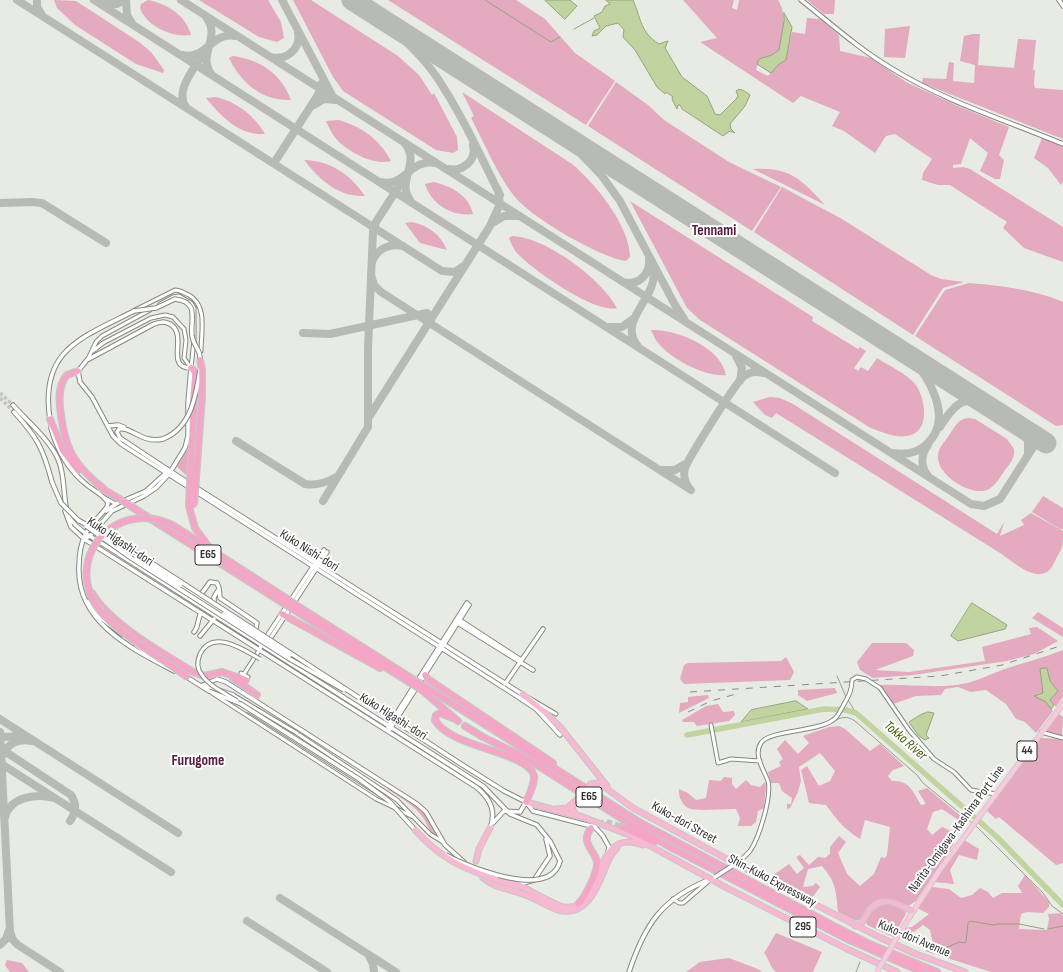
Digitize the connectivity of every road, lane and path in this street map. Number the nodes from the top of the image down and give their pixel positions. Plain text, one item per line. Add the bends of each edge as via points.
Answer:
1 (801, 0) edge
2 (1059, 0) edge
3 (1063, 6) edge
4 (1063, 144) edge
5 (134, 311) junction
6 (201, 351) junction
7 (91, 354) junction
8 (87, 360) junction
9 (200, 360) junction
10 (191, 368) junction
11 (78, 371) junction
12 (13, 405) tunnel mouth
13 (14, 412) tunnel mouth
14 (50, 419) joint
15 (108, 426) junction
16 (125, 428) junction
17 (67, 460) junction
18 (164, 472) junction
19 (170, 472) junction
20 (104, 489) junction
21 (66, 496) junction
22 (104, 497) junction
23 (116, 504) junction
24 (191, 505) junction
25 (122, 506) junction
26 (100, 516) junction
27 (78, 520) junction
28 (86, 533) junction
29 (102, 533) junction
30 (90, 536) junction
31 (100, 537) junction
32 (84, 539) junction
33 (326, 551) dead end
34 (136, 557) junction
35 (223, 558) junction
36 (317, 565) junction
37 (89, 583) junction
38 (219, 589) junction
39 (82, 592) junction
40 (199, 597) junction
41 (284, 600) junction
42 (468, 604) dead end
43 (298, 609) junction
44 (201, 613) junction
45 (212, 614) junction
46 (284, 616) junction
47 (213, 620) junction
48 (457, 621) junction
49 (543, 629) dead end
50 (194, 632) dead end
51 (200, 636) dead end
52 (444, 643) junction
53 (262, 647) junction
54 (440, 647) junction
55 (164, 654) junction
56 (290, 655) junction
57 (260, 659) dead end
58 (521, 661) junction
59 (533, 670) dead end
60 (392, 672) junction
61 (227, 674) junction
62 (326, 675) junction
63 (425, 675) junction
64 (188, 677) junction
65 (247, 679) joint
66 (323, 679) junction
67 (410, 680) junction
68 (203, 685) junction
69 (504, 685) junction
70 (424, 689) junction
71 (209, 691) junction
72 (522, 694) junction
73 (233, 695) joint
74 (257, 695) dead end
75 (359, 699) junction
76 (228, 702) joint
77 (241, 704) junction
78 (1063, 704) edge
79 (556, 714) dead end
80 (711, 724) dead end
81 (465, 726) dead end
82 (389, 728) junction
83 (1041, 732) junction
84 (560, 735) dead end
85 (1063, 738) edge
86 (760, 761) junction
87 (996, 794) junction
88 (601, 798) junction
89 (526, 802) junction
90 (575, 803) junction
91 (625, 803) junction
92 (395, 808) junction
93 (506, 811) junction
94 (415, 817) junction
95 (588, 819) junction
96 (622, 827) tunnel mouth
97 (490, 828) junction
98 (591, 828) dead end
99 (415, 830) junction
100 (544, 834) junction
101 (630, 842) junction
102 (445, 845) junction
103 (608, 852) junction
104 (660, 852) junction
105 (476, 861) dead end
106 (733, 865) junction
107 (713, 868) junction
108 (483, 878) dead end
109 (713, 878) junction
110 (509, 880) junction
111 (534, 891) junction
112 (672, 899) junction
113 (539, 901) junction
114 (578, 904) junction
115 (560, 906) junction
116 (912, 911) junction
117 (862, 922) junction
118 (855, 926) junction
119 (865, 931) junction
120 (629, 972) edge
121 (877, 972) edge
122 (897, 972) edge
123 (922, 972) edge
124 (937, 972) edge
125 (965, 972) edge

1 - 4 street via 875,58 906,76 946,96
2 - 3 street
5 - 6 street, bridge via 156,308 175,299 189,305 193,311 192,336
5 - 6 street via 174,290 194,298 202,311
5 - 14 street via 83,337 61,356 49,380
6 - 9 street, bridge
7 - 8 street
7 - 10 street via 99,346 137,325 165,315 173,317 184,329 184,358
7 - 10 street via 102,336 179,296 191,303 195,310
8 - 10 street via 162,322 176,330 179,364
8 - 11 street
9 - 16 street, bridge via 197,387 189,415 178,430 163,439 146,440
9 - 24 highway, bridge via 202,397
10 - 19 street via 188,440
10 - 24 highway, bridge via 195,372 190,462
11 - 15 street, Kuko Nishi-dori via 80,382 95,401
11 - 20 highway via 67,375 60,389 64,436 70,452 80,467
12 - 21 street via 54,452 62,470
13 - 27 street, bridge via 40,444 61,504
14 - 17 highway
15 - 16 street via 118,425
15 - 18 street, Kuko Nishi-dori via 118,442
16 - 19 street via 118,430 118,436
17 - 20 highway
17 - 22 street via 84,483
18 - 19 street, Kuko Nishi-dori
18 - 23 street via 146,491
19 - 25 street via 148,494
19 - 36 street, Kuko Nishi-dori
20 - 41 highway, E65, bridge
21 - 28 street, Kuko Higashi-dori via 69,517
21 - 32 street, Kuko Higashi-dori via 67,519 74,531
22 - 23 street
22 - 26 street via 108,505
23 - 25 street
23 - 26 street
24 - 35 highway via 195,528 206,543
25 - 30 street via 107,516
26 - 28 street
27 - 29 street, bridge
27 - 31 street, bridge
28 - 30 street, Kuko Higashi-dori
28 - 32 street
29 - 34 street, bridge
29 - 62 street, bridge
30 - 32 street
30 - 45 street, Kuko Higashi-dori
31 - 34 street, bridge
31 - 66 street, bridge
32 - 39 street via 79,564
32 - 44 street, Kuko Higashi-dori
33 - 36 street
34 - 40 street, bridge
35 - 37 highway, bridge via 166,521 151,517 134,518 116,524 102,536 91,555
35 - 41 highway, E65
36 - 46 street
36 - 52 street, Kuko Nishi-dori
36 - 54 street, Kuko Nishi-dori
37 - 55 highway, bridge via 96,599 106,610
37 - 64 highway, bridge via 94,602 110,621
38 - 38 street via 220,598 256,622 256,628 250,628 215,605 214,597
38 - 40 street via 217,583 210,582
39 - 64 street via 92,607 112,627 146,653
39 - 64 street, bridge via 96,618 114,635
40 - 56 street, bridge
41 - 43 highway, E65, bridge
42 - 48 street
43 - 60 highway, E65
43 - 67 highway, E65
44 - 47 street, Kuko Higashi-dori
44 - 50 street via 198,618 199,626
45 - 47 street
45 - 53 street, Kuko Higashi-dori
46 - 53 street
46 - 60 highway via 374,666
47 - 51 street
47 - 53 street, Kuko Higashi-dori
48 - 52 street
48 - 58 street
49 - 58 street
52 - 54 street
52 - 69 street, Kuko Nishi-dori
53 - 65 street via 242,673
53 - 82 street, Kuko Higashi-dori
54 - 63 street
54 - 69 street, Kuko Nishi-dori
54 - 82 street
55 - 61 highway via 199,675 218,672
55 - 64 highway
56 - 62 street, bridge
56 - 66 street, bridge
57 - 77 street, bridge via 240,647 223,642 209,645 199,656 198,664 202,676
58 - 59 street
58 - 69 street
60 - 67 highway, E65
61 - 65 highway
61 - 74 highway
62 - 75 street, bridge
63 - 82 street
63 - 88 highway
64 - 68 street
64 - 71 street
66 - 75 street, bridge
67 - 70 highway, E65, bridge
68 - 73 street
68 - 76 street
68 - 102 street via 218,680 226,682 417,804 426,812
69 - 72 street, Kuko Nishi-dori
69 - 84 street, Kuko Nishi-dori via 536,709
70 - 88 highway, E65
70 - 89 highway, E65 via 456,720 440,713 436,715 435,720 438,724 464,742 507,756 530,770 534,781
71 - 77 street, bridge
71 - 92 street, bridge via 376,799
72 - 79 street
72 - 91 highway, 295 via 561,728 597,776
73 - 94 street via 295,732 397,800
75 - 89 street, bridge via 504,791
76 - 94 street via 387,804
77 - 92 street, bridge via 359,779
78 - 83 main road, Narita-Omigawa-Kashima Port Line / 44
80 - 86 street via 718,763 731,759
81 - 107 highway, E65 via 526,758 635,827
82 - 93 street, Kuko Higashi-dori via 483,786
82 - 97 street, Kuko Higashi-dori via 483,792 493,809
83 - 85 street
83 - 87 main road, Narita-Omigawa-Kashima Port Line / 44
86 - 87 street via 758,754 761,743 768,737 826,724 839,714 850,694 852,680 857,677 866,679 880,688 934,759 954,772 971,790
86 - 106 street via 768,782 766,809 752,847
87 - 116 main road, Narita-Omigawa-Kashima Port Line / 44
88 - 124 highway, Shin-Kuko Expressway / E65 via 664,836 834,926 878,948
89 - 90 highway via 559,810
89 - 93 street via 520,812
89 - 95 highway, 295
89 - 103 street via 536,811 595,827 609,847
90 - 91 highway, Kuko-dori Street / 295, bridge via 591,784 598,783
90 - 95 highway, 295 via 572,808 574,812
91 - 106 highway, Kuko-dori Street / 295
92 - 99 street, bridge
93 - 97 street via 501,813
93 - 100 street via 537,825
94 - 102 street via 430,834
95 - 104 highway, 295 via 632,836
96 - 107 highway
97 - 105 highway
98 - 114 highway via 587,835 587,843 596,860 596,868 586,894
99 - 100 street, bridge via 448,856 483,870 532,881 544,879 555,871 560,862
99 - 111 highway, bridge via 448,860 472,872
100 - 110 street via 550,856 537,877 528,882
101 - 103 highway via 617,845
101 - 104 highway
101 - 113 highway via 613,851 594,894 586,904 575,910 562,911
102 - 110 street via 475,870
103 - 114 highway via 589,895
104 - 109 highway, 295
106 - 109 street, bridge
106 - 118 highway, Kuko-dori Street / 295
107 - 123 highway, Shin-Kuko Expressway / E65 via 844,938
108 - 113 highway via 494,885 521,892
109 - 112 street via 684,890
109 - 112 street via 683,903
109 - 122 highway, 295 via 840,946
110 - 111 highway
111 - 115 highway
112 - 120 street via 652,921 638,947
113 - 115 highway
114 - 115 highway
116 - 117 highway via 892,901 884,901 872,908
116 - 121 main road, Narita-Omigawa-Kashima Port Line / 44, bridge
117 - 118 highway
117 - 119 highway
118 - 119 highway, Kuko-dori Avenue / 295
119 - 125 highway, Kuko-dori Avenue / 295

